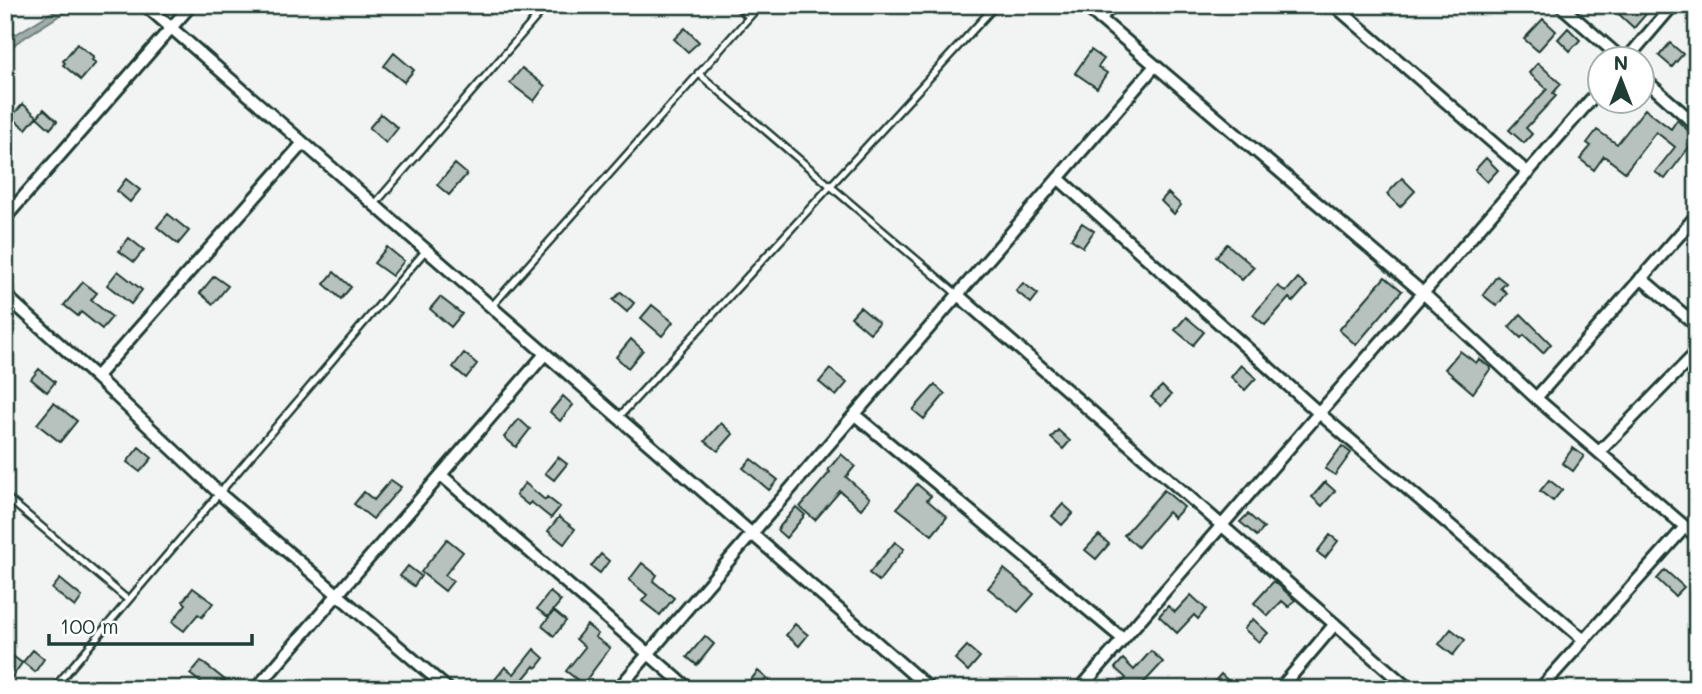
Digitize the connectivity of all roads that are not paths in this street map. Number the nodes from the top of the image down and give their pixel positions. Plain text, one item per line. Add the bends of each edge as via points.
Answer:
1 (145, 5) edge
2 (191, 5) edge
3 (547, 5) edge
4 (736, 5) edge
5 (760, 5) edge
6 (996, 5) edge
7 (1084, 5) edge
8 (1112, 5) edge
9 (1334, 5) edge
10 (1560, 5) edge
11 (1673, 5) edge
12 (749, 17) junction
13 (1100, 19) junction
14 (171, 28) junction
15 (1608, 46) edge
16 (1636, 46) edge
17 (1154, 66) junction
18 (698, 73) junction
19 (1656, 89) edge
20 (1586, 106) edge
21 (1697, 126) edge
22 (303, 143) junction
23 (1528, 173) junction
24 (1058, 178) junction
25 (831, 185) junction
26 (374, 205) junction
27 (1697, 215) edge
28 (5, 218) edge
29 (426, 250) junction
30 (1641, 278) junction
31 (1423, 293) junction
32 (5, 295) edge
33 (958, 295) junction
34 (491, 307) junction
35 (1697, 326) edge
36 (1697, 352) edge
37 (545, 354) junction
38 (96, 377) junction
39 (1536, 398) junction
40 (1319, 413) junction
41 (855, 415) junction
42 (618, 418) junction
43 (1599, 452) junction
44 (441, 475) junction
45 (219, 493) junction
46 (5, 496) edge
47 (1222, 525) junction
48 (1685, 527) junction
49 (752, 534) junction
50 (1697, 537) edge
51 (338, 594) junction
52 (128, 600) junction
53 (1335, 624) junction
54 (1123, 639) junction
55 (1584, 640) junction
56 (649, 654) junction
57 (52, 689) edge
58 (256, 689) edge
59 (448, 689) edge
60 (618, 689) edge
61 (689, 689) edge
62 (930, 689) edge
63 (1080, 689) edge
64 (1280, 689) edge
65 (1409, 689) edge
66 (1540, 689) edge

1 - 14 street
2 - 14 street
3 - 26 lane
4 - 12 lane
5 - 12 lane
6 - 25 lane
7 - 13 street
8 - 13 street
9 - 23 street
10 - 15 street
11 - 16 street
12 - 18 lane
13 - 17 street
14 - 22 street
14 - 28 street
17 - 24 street
17 - 31 street
18 - 25 lane
18 - 34 lane
19 - 21 street
20 - 23 street
22 - 26 street
22 - 38 street
23 - 31 street
24 - 33 street
24 - 40 street
25 - 33 lane
25 - 42 lane
26 - 29 street
27 - 30 street
29 - 34 street
29 - 45 lane
30 - 35 street
30 - 39 street
31 - 39 street
31 - 40 street
32 - 38 street
33 - 41 street
33 - 47 street
34 - 37 street
36 - 43 street
37 - 42 street
37 - 44 street
38 - 45 street
39 - 43 street
40 - 47 street
40 - 55 street
41 - 49 street
41 - 54 street
42 - 49 street
43 - 48 street
44 - 51 street
44 - 56 street
45 - 51 street
45 - 52 lane
46 - 52 lane
47 - 53 street
47 - 54 street
48 - 50 street
48 - 55 street
49 - 56 street
49 - 62 street
51 - 58 street
51 - 59 street
52 - 57 lane
53 - 64 street
53 - 65 street
54 - 63 street
55 - 66 street
56 - 60 street
56 - 61 street

